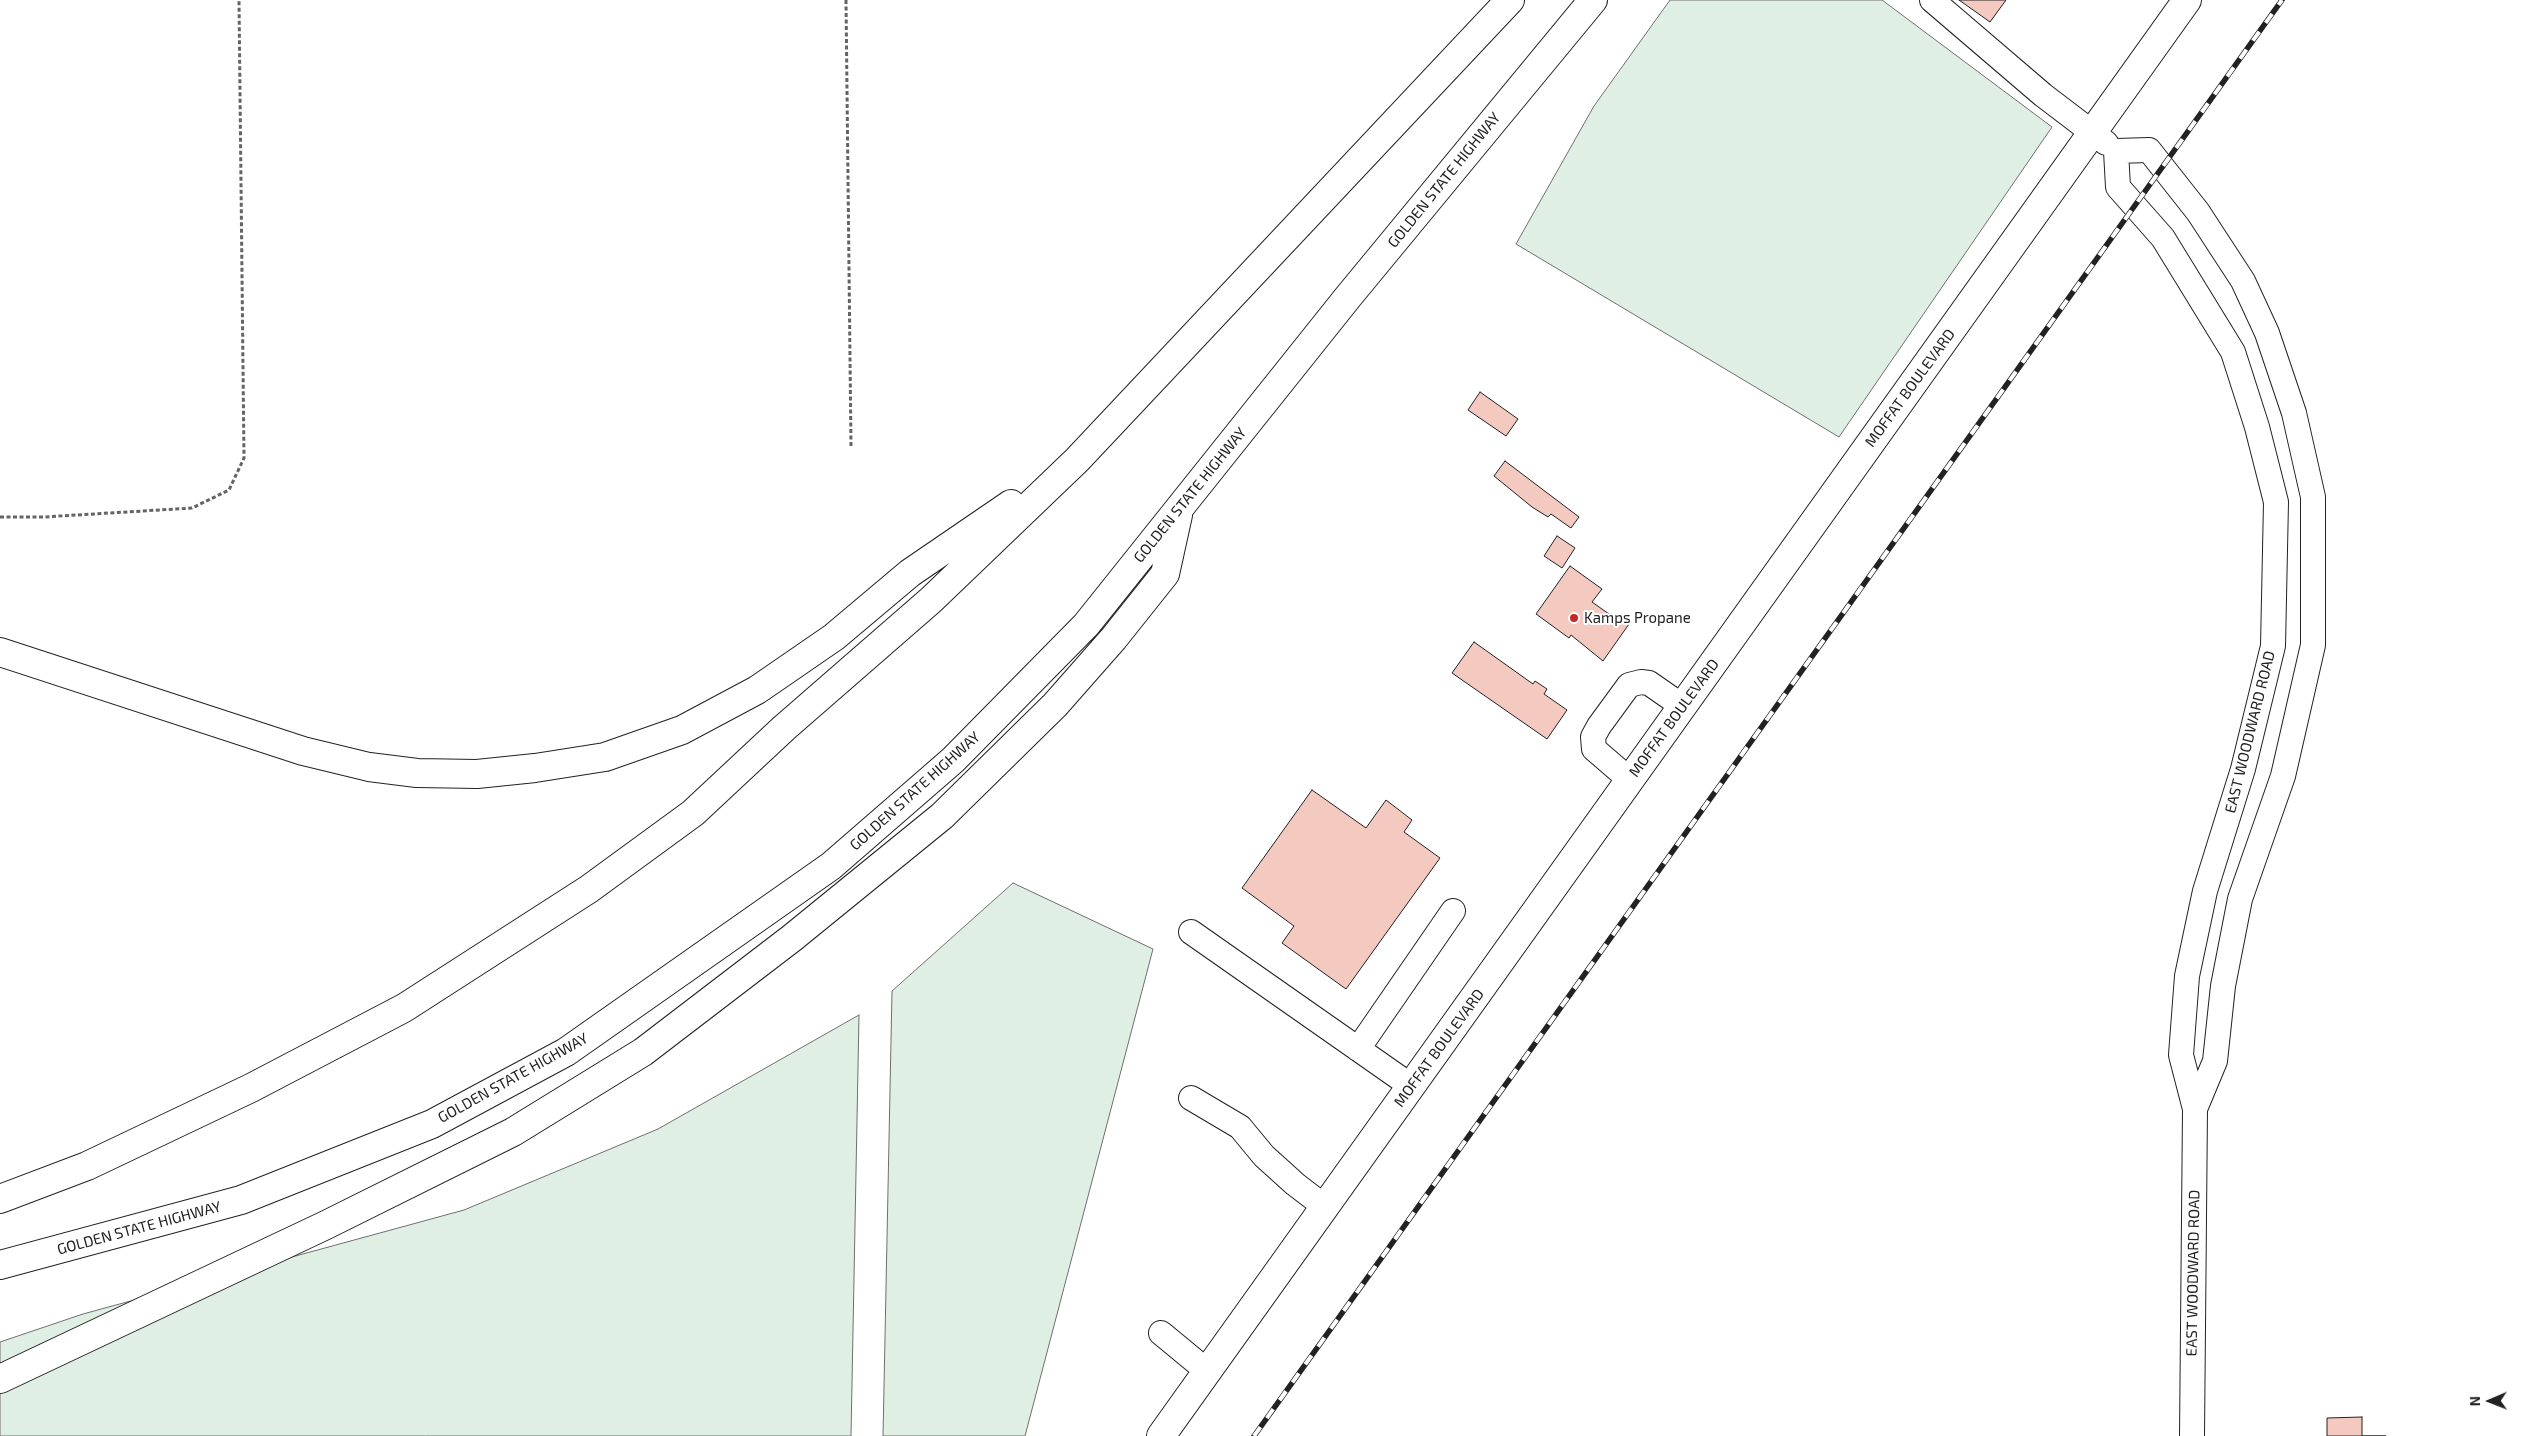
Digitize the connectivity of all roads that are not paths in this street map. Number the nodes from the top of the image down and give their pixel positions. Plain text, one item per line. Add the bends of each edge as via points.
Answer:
1 (1510, 0) edge
2 (1593, 0) edge
3 (1932, 0) edge
4 (2187, 0) edge
5 (2092, 133) junction
6 (2116, 150) junction
7 (1077, 460) junction
8 (1179, 508) junction
9 (0, 652) edge
10 (1682, 706) junction
11 (1630, 780) junction
12 (1453, 911) dead end
13 (1191, 932) dead end
14 (1358, 1048) junction
15 (1412, 1086) junction
16 (1191, 1098) dead end
17 (2195, 1109) junction
18 (0, 1199) edge
19 (1325, 1206) junction
20 (0, 1265) edge
21 (1161, 1333) dead end
22 (1208, 1371) junction
23 (0, 1379) edge
24 (1161, 1436) edge
25 (2192, 1436) edge

1 - 7 main road
2 - 8 main road, GOLDEN STATE HIGHWAY
3 - 5 street
4 - 5 main road, MOFFAT BOULEVARD
5 - 6 street
5 - 10 main road, MOFFAT BOULEVARD
6 - 17 street, EAST WOODWARD ROAD via 2118,187 2163,238 2233,352 2276,502 2273,646 2243,769 2205,891 2187,976 2181,1055
6 - 17 street, EAST WOODWARD ROAD via 2149,150 2198,212 2243,281 2267,333 2291,404 2313,497 2313,645 2283,776 2240,899 2223,986 2215,1061
7 - 9 main road via 910,573 834,637 757,690 682,730 605,757 477,774 417,773 369,767 303,751
7 - 18 main road via 931,600 784,728 694,813 589,889 387,1017 251,1088 104,1158
8 - 20 main road, GOLDEN STATE HIGHWAY via 1086,625 953,760 832,866 566,1052 432,1124 241,1200
8 - 23 main road via 1165,574 1055,705 942,816 792,938 644,1052 513,1132 326,1225
10 - 11 main road, MOFFAT BOULEVARD
10 - 11 street via 1650,683 1641,682 1629,685 1599,726 1593,737 1594,749
11 - 15 main road, MOFFAT BOULEVARD
12 - 14 street
13 - 14 street
14 - 15 street
15 - 19 main road, MOFFAT BOULEVARD
16 - 19 street via 1240,1127 1264,1156
17 - 25 street, EAST WOODWARD ROAD
19 - 22 main road, MOFFAT BOULEVARD
21 - 22 street
22 - 24 main road, MOFFAT BOULEVARD

